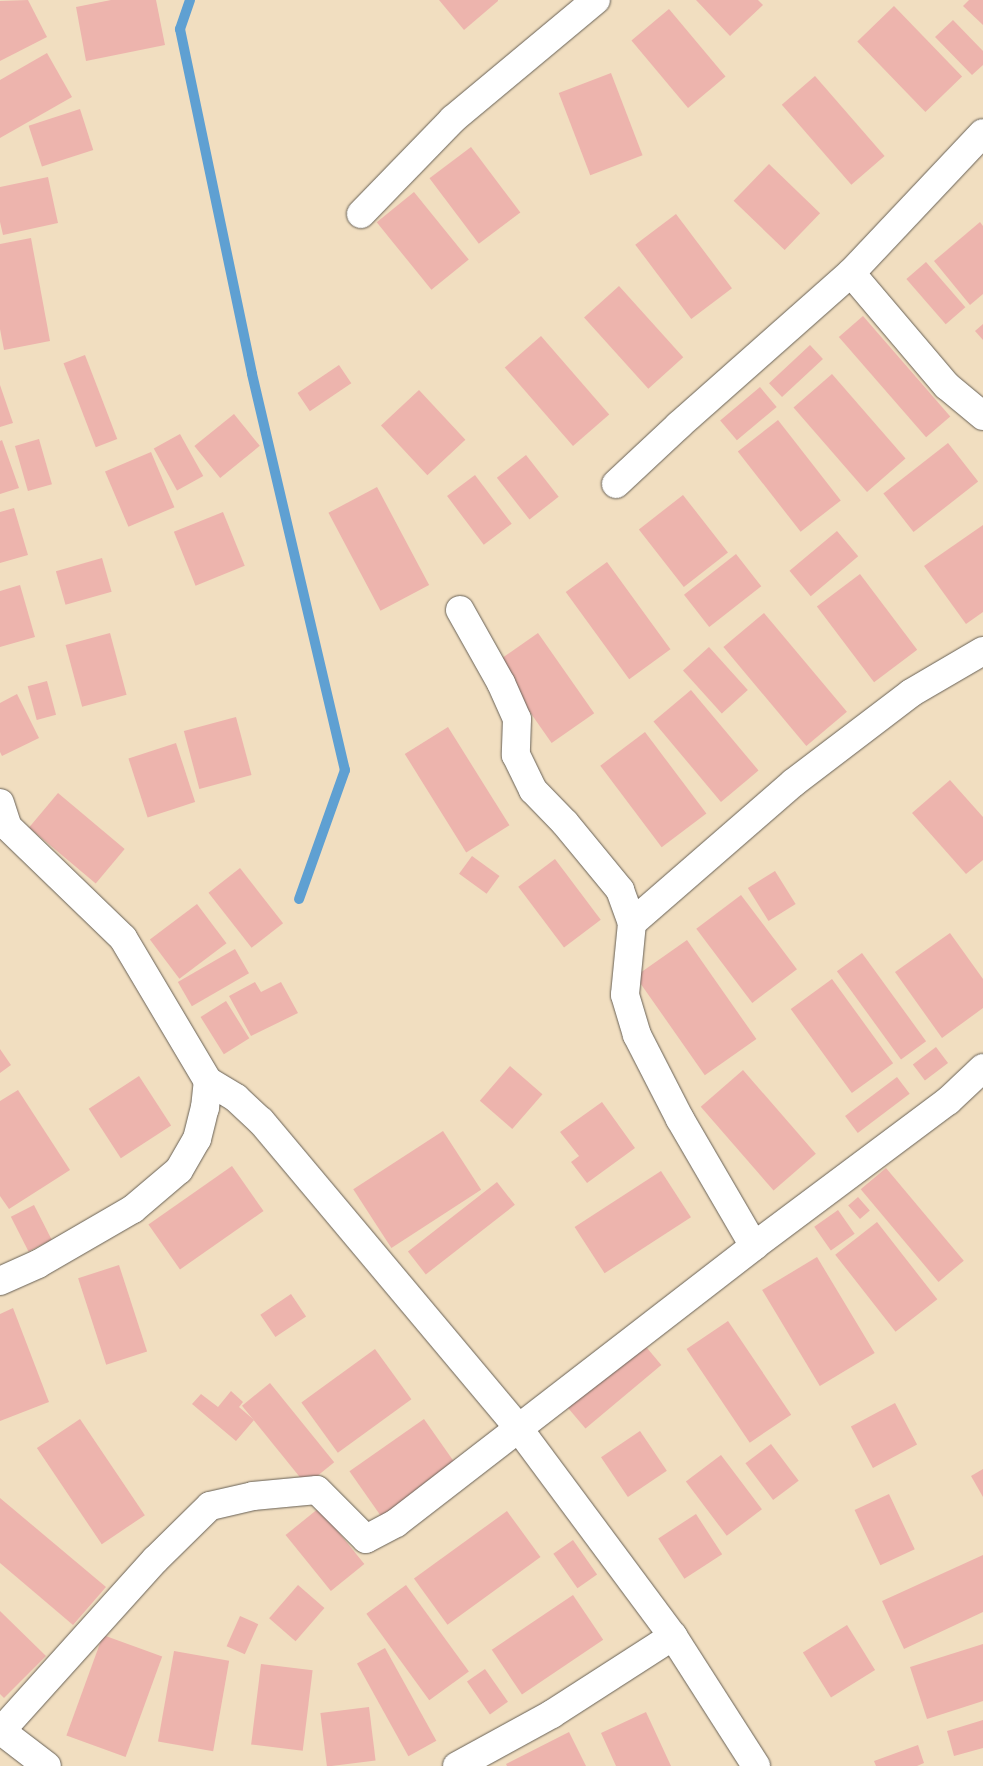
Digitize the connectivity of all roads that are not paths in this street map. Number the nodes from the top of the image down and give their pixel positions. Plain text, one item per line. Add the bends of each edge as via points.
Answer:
1 (596, 0) edge
2 (983, 133) edge
3 (361, 214) dead end
4 (851, 273) junction
5 (983, 416) edge
6 (616, 484) dead end
7 (460, 610) dead end
8 (983, 651) edge
9 (3, 820) edge
10 (632, 923) junction
11 (983, 1068) edge
12 (208, 1081) junction
13 (754, 1246) junction
14 (0, 1281) edge
15 (519, 1429) junction
16 (673, 1636) junction
17 (0, 1731) edge
18 (47, 1766) edge
19 (457, 1766) edge
20 (756, 1766) edge

1 - 3 street via 453,119
2 - 4 street
4 - 5 street via 947,386
4 - 6 street
7 - 10 street via 501,683 517,719 516,755 533,790 620,890
8 - 10 street via 911,693 793,783
9 - 12 street via 122,938
10 - 13 street via 625,995 637,1035 680,1119
11 - 13 street via 948,1101
12 - 14 street via 197,1138 178,1170 133,1209 38,1264
12 - 15 street via 236,1098 261,1121
13 - 15 street
15 - 16 street
15 - 17 street via 396,1523 366,1539 317,1490 253,1496 210,1506 155,1560
16 - 19 street via 552,1714
16 - 20 street
17 - 18 street

